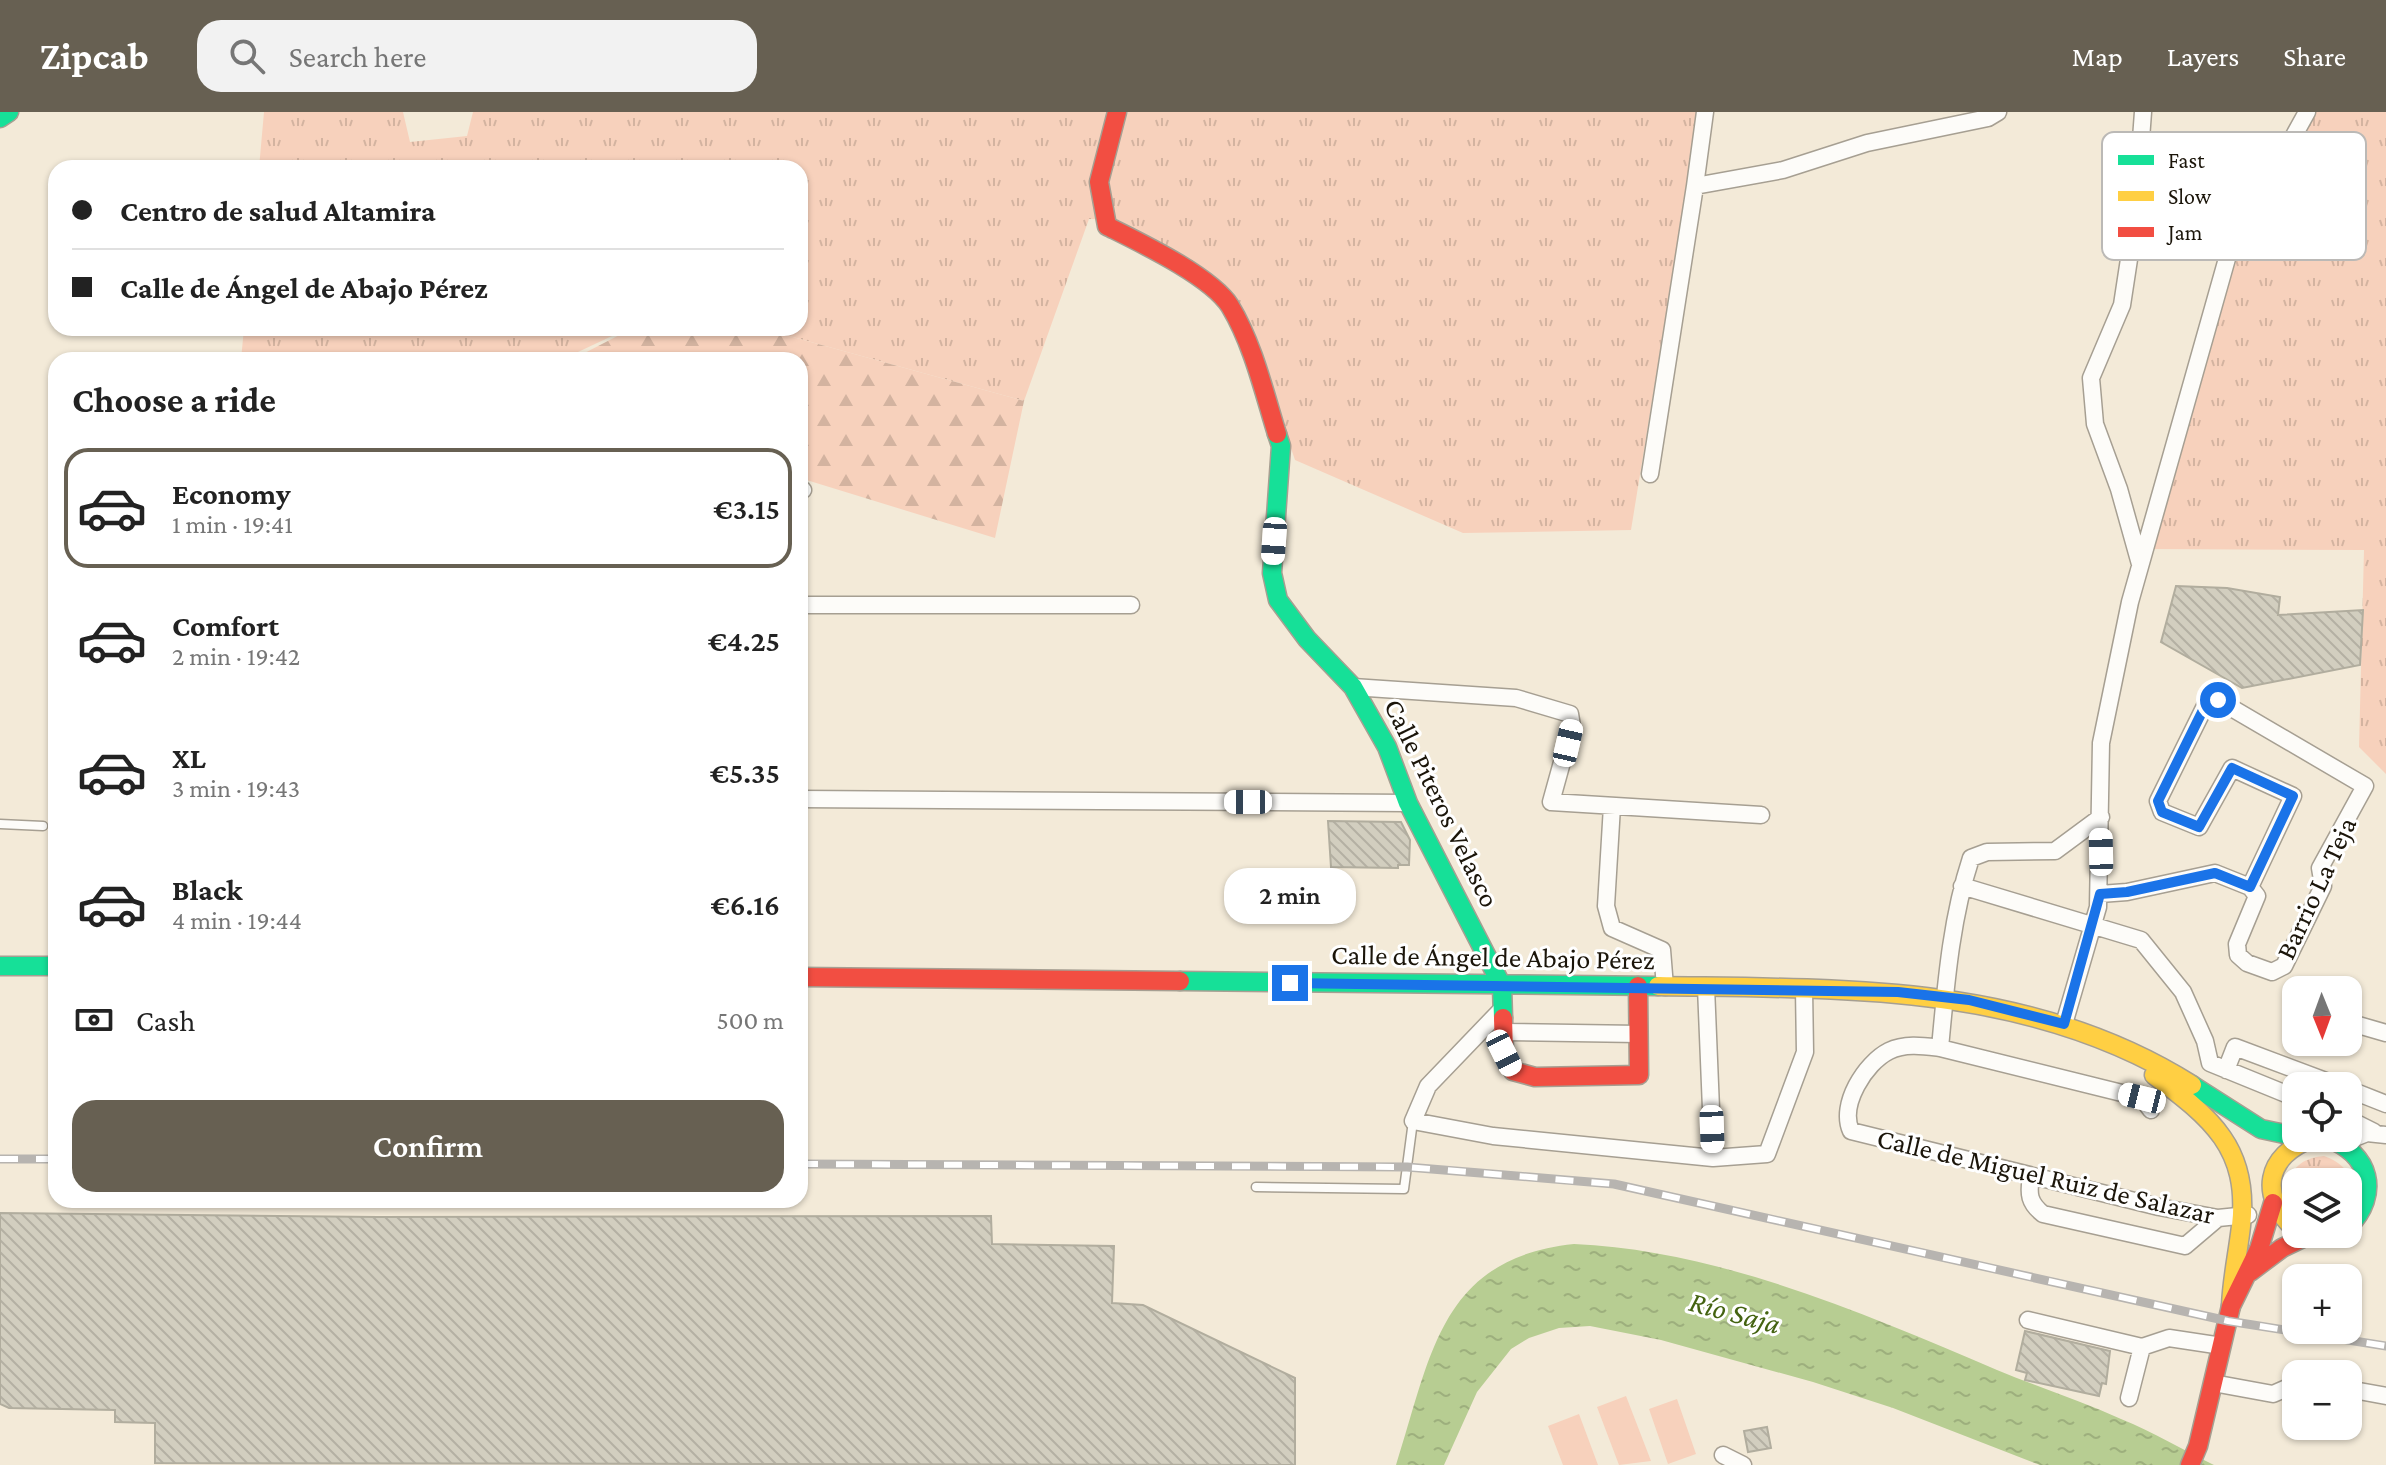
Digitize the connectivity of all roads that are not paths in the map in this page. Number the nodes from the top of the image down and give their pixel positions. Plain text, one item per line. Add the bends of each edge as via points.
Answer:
1 (9, 112) edge
2 (1117, 112) edge
3 (1705, 112) edge
4 (1998, 112) edge
5 (2143, 112) edge
6 (2307, 112) edge
7 (0, 118) edge
8 (2142, 132) edge
9 (2296, 132) edge
10 (1695, 186) junction
11 (2129, 260) edge
12 (2227, 260) edge
13 (1650, 474) dead end
14 (2140, 566) junction
15 (808, 605) edge
16 (1131, 605) dead end
17 (1353, 687) junction
18 (808, 799) edge
19 (1408, 803) junction
20 (1612, 806) junction
21 (1761, 815) dead end
22 (2101, 817) junction
23 (0, 824) edge
24 (43, 826) dead end
25 (1962, 886) junction
26 (2250, 887) junction
27 (2100, 894) junction
28 (2094, 926) junction
29 (0, 966) edge
30 (48, 966) edge
31 (808, 977) edge
32 (1502, 986) junction
33 (1638, 986) junction
34 (1665, 987) junction
35 (1706, 987) junction
36 (1804, 989) junction
37 (1945, 996) junction
38 (1502, 1009) junction
39 (2064, 1024) junction
40 (2362, 1026) edge
41 (1502, 1032) junction
42 (2386, 1033) edge
43 (1639, 1034) junction
44 (2102, 1039) junction
45 (1940, 1048) junction
46 (2226, 1070) junction
47 (2302, 1072) edge
48 (2282, 1092) edge
49 (2362, 1095) edge
50 (2386, 1104) edge
51 (2228, 1109) junction
52 (2151, 1110) dead end
53 (1413, 1121) junction
54 (2282, 1134) edge
55 (2286, 1152) edge
56 (2352, 1152) edge
57 (1713, 1158) junction
58 (2367, 1171) junction
59 (2031, 1177) junction
60 (2386, 1183) edge
61 (1256, 1187) dead end
62 (2277, 1205) edge
63 (2386, 1207) edge
64 (2363, 1212) joint
65 (2243, 1214) junction
66 (2218, 1218) junction
67 (2282, 1248) edge
68 (2248, 1274) junction
69 (2231, 1306) junction
70 (2028, 1320) dead end
71 (2222, 1346) junction
72 (2142, 1347) junction
73 (2213, 1383) junction
74 (2282, 1390) edge
75 (2362, 1392) edge
76 (2386, 1396) edge
77 (2129, 1398) dead end
78 (1723, 1455) dead end
79 (1743, 1465) edge
80 (2190, 1465) edge

1 - 7 main road
2 - 17 main road, Calle Piteros Velasco via 1101,158 1097,202 1107,226 1171,257 1229,304 1281,446 1272,573 1278,600
3 - 10 street
4 - 10 street via 1867,143 1783,170
5 - 8 street
6 - 9 street
10 - 13 street
11 - 14 street via 2122,305 2091,378 2095,424
12 - 14 street
14 - 22 street via 2101,743
15 - 16 street
17 - 19 main road, Calle Piteros Velasco via 1387,747
17 - 20 street via 1516,698 1570,714 1570,735 1551,802
18 - 19 street
19 - 32 main road, Calle Piteros Velasco
20 - 21 street
20 - 34 street via 1606,906 1612,928 1662,950
22 - 25 street via 2055,851 1987,852 1971,858
22 - 27 street
23 - 24 lane
25 - 28 street
25 - 37 street
26 - 26 street, Barrio La Teja via 2293,796 2232,768 2199,827 2162,812 2158,801 2206,704 2218,700 2365,786 2320,868 2323,886 2284,966 2272,972 2238,955 2237,944 2257,896
26 - 27 street via 2215,873
27 - 28 street
28 - 39 street
28 - 46 street via 2141,940 2183,992 2210,1063
29 - 30 main road
31 - 32 main road, Calle de Ángel de Abajo Pérez
32 - 33 main road, Calle de Ángel de Abajo Pérez
32 - 38 main road
33 - 34 main road, Calle de Ángel de Abajo Pérez
33 - 43 main road
34 - 35 main road, Calle de Ángel de Abajo Pérez
35 - 36 main road, Calle de Ángel de Abajo Pérez
35 - 57 street
36 - 37 main road, Calle de Ángel de Abajo Pérez
36 - 57 street via 1805,1052 1767,1154
37 - 39 main road, Calle de Ángel de Abajo Pérez
37 - 45 street
38 - 41 main road
38 - 53 street via 1428,1086
39 - 44 main road, Calle de Ángel de Abajo Pérez
40 - 42 street
41 - 43 street
41 - 43 main road via 1513,1071 1535,1077 1639,1075
44 - 51 main road via 2165,1068
44 - 65 main road via 2222,1131 2240,1169
45 - 52 street via 2142,1098
45 - 59 street, Calle de Miguel Ruiz de Salazar via 1900,1047 1876,1062 1851,1095 1846,1119 1851,1131
46 - 47 street via 2235,1047
46 - 48 street
49 - 50 street
51 - 54 main road
51 - 62 main road via 2259,1144
53 - 57 street via 1493,1136
53 - 61 lane via 1404,1189
55 - 62 main road
56 - 58 main road
58 - 60 main road
58 - 64 main road via 2369,1197
59 - 66 street, Calle de Miguel Ruiz de Salazar
59 - 66 street via 2033,1206 2043,1214 2185,1246
62 - 65 street
62 - 65 street, Calle de Miguel Ruiz de Salazar
62 - 68 main road
63 - 64 main road
65 - 66 street, Calle de Miguel Ruiz de Salazar
65 - 69 main road
67 - 68 main road
68 - 69 main road
69 - 71 main road
70 - 72 street
71 - 72 street via 2169,1338
71 - 73 main road
72 - 77 street
73 - 74 street via 2273,1394
73 - 80 main road
75 - 76 street
78 - 79 street

